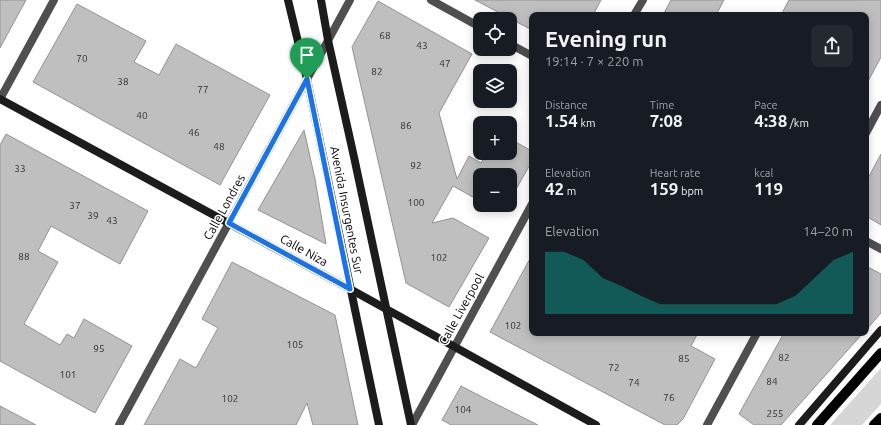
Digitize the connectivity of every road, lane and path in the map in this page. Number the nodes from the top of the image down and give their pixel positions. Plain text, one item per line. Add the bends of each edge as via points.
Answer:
1 (54, 0) edge
2 (288, 0) edge
3 (321, 0) edge
4 (350, 0) edge
5 (431, 0) edge
6 (642, 0) edge
7 (636, 12) edge
8 (473, 23) edge
9 (328, 40) junction
10 (517, 48) edge
11 (529, 54) edge
12 (307, 79) junction
13 (0, 99) edge
14 (881, 105) edge
15 (869, 127) edge
16 (529, 213) edge
17 (229, 223) junction
18 (869, 243) edge
19 (881, 249) edge
20 (350, 289) junction
21 (386, 309) junction
22 (881, 330) edge
23 (754, 336) edge
24 (454, 347) junction
25 (881, 353) edge
26 (881, 418) edge
27 (119, 425) edge
28 (379, 425) edge
29 (411, 425) edge
30 (596, 425) edge
31 (707, 425) edge
32 (799, 425) edge
33 (817, 425) edge
34 (874, 425) edge

1 - 13 street
2 - 12 main road, Avenida Insurgentes Sur
3 - 9 main road, Avenida Insurgentes Sur
4 - 9 street, Calle Londres
5 - 8 street
6 - 7 street
9 - 12 street, Calle Londres
9 - 21 main road, Avenida Insurgentes Sur
10 - 11 street
12 - 17 street, Calle Londres
12 - 20 main road, Avenida Insurgentes Sur
13 - 17 main road, Calle Niza
14 - 15 street
16 - 24 street, Calle Liverpool
17 - 20 main road, Calle Niza
17 - 27 street, Calle Londres
18 - 19 street
20 - 21 main road, Calle Niza
20 - 28 main road, Avenida Insurgentes Sur
21 - 24 main road, Calle Niza
21 - 29 main road, Avenida Insurgentes Sur
22 - 32 main road
23 - 31 street
24 - 29 street, Calle Liverpool
24 - 30 main road, Calle Niza
25 - 33 main road
26 - 34 main road

